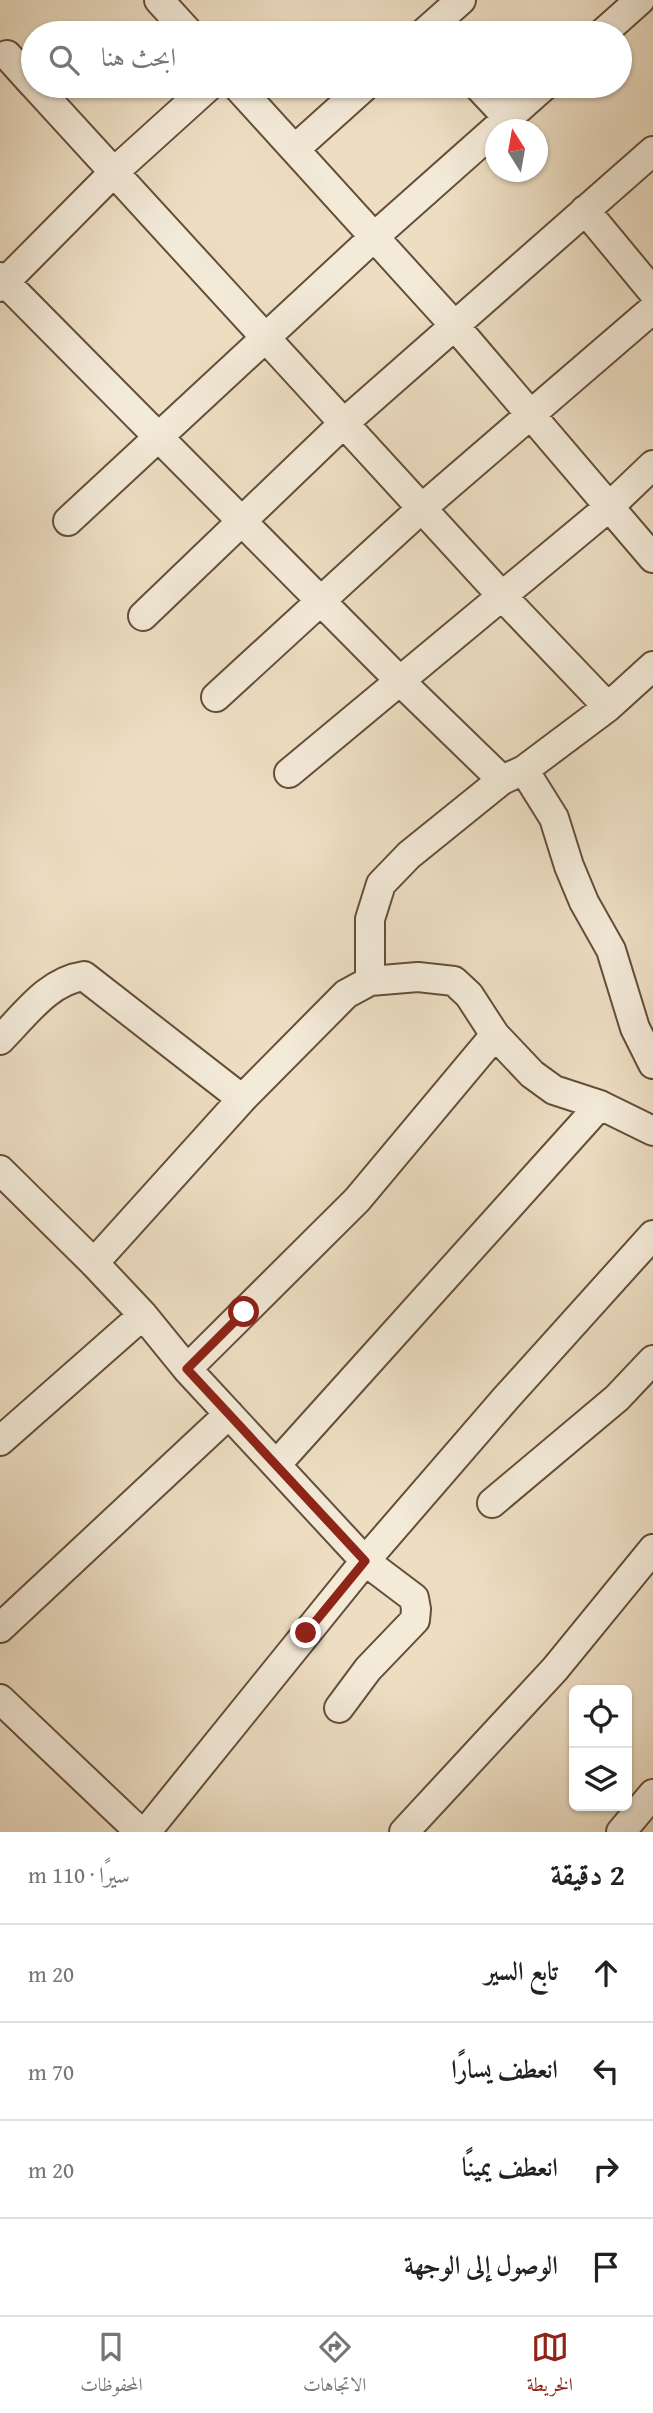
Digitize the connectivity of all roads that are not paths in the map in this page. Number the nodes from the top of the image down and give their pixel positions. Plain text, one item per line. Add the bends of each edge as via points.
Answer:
1 (159, 0) edge
2 (461, 0) edge
3 (640, 0) edge
4 (178, 21) edge
5 (439, 21) edge
6 (616, 21) edge
7 (7, 55) dead end
8 (21, 71) edge
9 (46, 98) edge
10 (196, 98) edge
11 (248, 98) edge
12 (352, 98) edge
13 (489, 98) edge
14 (530, 98) edge
15 (508, 118) junction
16 (295, 149) junction
17 (653, 150) edge
18 (114, 172) junction
19 (585, 210) junction
20 (374, 236) junction
21 (2, 282) edge
22 (653, 292) edge
23 (653, 309) edge
24 (455, 326) junction
25 (265, 338) junction
26 (531, 414) junction
27 (344, 423) junction
28 (158, 435) junction
29 (653, 465) edge
30 (609, 507) junction
31 (422, 508) junction
32 (242, 520) junction
33 (68, 521) dead end
34 (653, 558) edge
35 (502, 596) junction
36 (320, 600) junction
37 (143, 616) dead end
38 (653, 666) edge
39 (400, 681) junction
40 (216, 697) dead end
41 (608, 707) junction
42 (289, 773) dead end
43 (513, 775) junction
44 (370, 981) junction
45 (495, 1035) junction
46 (0, 1040) edge
47 (653, 1063) edge
48 (242, 1099) junction
49 (600, 1105) junction
50 (653, 1131) edge
51 (0, 1170) edge
52 (653, 1235) edge
53 (94, 1263) junction
54 (143, 1315) junction
55 (653, 1360) edge
56 (187, 1369) junction
57 (229, 1414) junction
58 (0, 1441) edge
59 (275, 1465) junction
60 (492, 1503) dead end
61 (365, 1561) junction
62 (649, 1562) edge
63 (0, 1628) edge
64 (0, 1699) edge
65 (339, 1708) dead end
66 (653, 1794) edge
67 (140, 1832) edge
68 (146, 1832) edge
69 (404, 1832) edge
70 (621, 1832) edge

1 - 4 street
2 - 5 street
3 - 6 street
7 - 8 street
9 - 18 street
10 - 18 street
11 - 16 street
12 - 16 street
13 - 15 street
14 - 15 street
15 - 20 street
16 - 20 street
17 - 19 street
18 - 21 street
18 - 25 street
19 - 22 street
19 - 24 street
20 - 24 street
20 - 25 street
21 - 28 street
23 - 26 street
24 - 26 street
24 - 27 street
25 - 27 street
25 - 28 street
26 - 30 street
26 - 31 street
27 - 31 street
27 - 32 street
28 - 32 street
28 - 33 street
29 - 30 street
30 - 34 street
30 - 35 street
31 - 35 street
31 - 36 street
32 - 36 street
32 - 37 street
35 - 39 street
35 - 41 street
36 - 39 street
36 - 40 street
38 - 41 street
39 - 42 street
39 - 43 street
41 - 43 street
43 - 44 street via 409,855 381,884 370,919
43 - 47 street via 554,818 569,866 611,950 635,1028
44 - 45 street via 418,977 454,981
44 - 48 street via 346,994
45 - 49 street via 554,1090
45 - 56 street via 357,1200
46 - 48 street via 48,991 69,978 85,976
48 - 53 street
49 - 50 street
49 - 59 street
51 - 53 street
52 - 61 street
53 - 54 street
54 - 56 street
54 - 58 street
55 - 60 street via 617,1398
56 - 57 street
57 - 59 street
57 - 63 street
59 - 61 street
61 - 65 street via 414,1598 415,1620 368,1669
61 - 68 street
62 - 69 street
64 - 67 street
66 - 70 street

